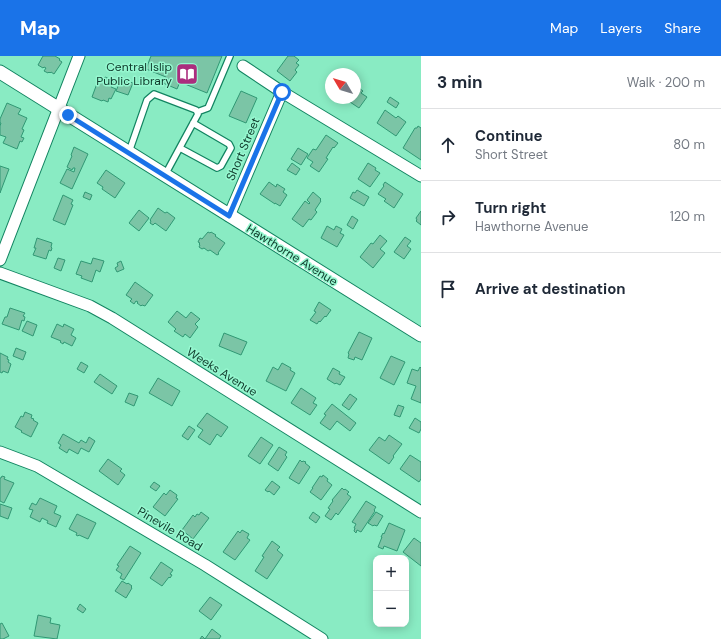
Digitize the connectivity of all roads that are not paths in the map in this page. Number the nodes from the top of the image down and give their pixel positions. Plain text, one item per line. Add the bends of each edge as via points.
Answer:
1 (79, 56) edge
2 (230, 56) edge
3 (243, 66) dead end
4 (0, 72) edge
5 (282, 92) junction
6 (59, 109) junction
7 (197, 112) junction
8 (193, 123) junction
9 (180, 148) junction
10 (129, 153) junction
11 (165, 176) junction
12 (421, 176) edge
13 (229, 216) junction
14 (0, 260) edge
15 (0, 273) edge
16 (421, 335) edge
17 (0, 452) edge
18 (421, 512) edge
19 (322, 639) edge

1 - 6 street
2 - 7 lane via 208,108
3 - 5 street
4 - 6 street, Hawthorne Avenue
5 - 12 street
5 - 13 street, Short Street
6 - 10 street, Hawthorne Avenue
6 - 14 street
7 - 8 lane
7 - 10 lane via 154,94 147,100
8 - 9 lane
8 - 9 lane via 229,144 231,148 221,166 217,168
9 - 11 lane
10 - 11 street, Hawthorne Avenue
11 - 13 street, Hawthorne Avenue
13 - 16 street, Hawthorne Avenue
15 - 18 street, Weeks Avenue via 90,306 112,318
17 - 19 street, Pinevile Road via 37,466 205,565

